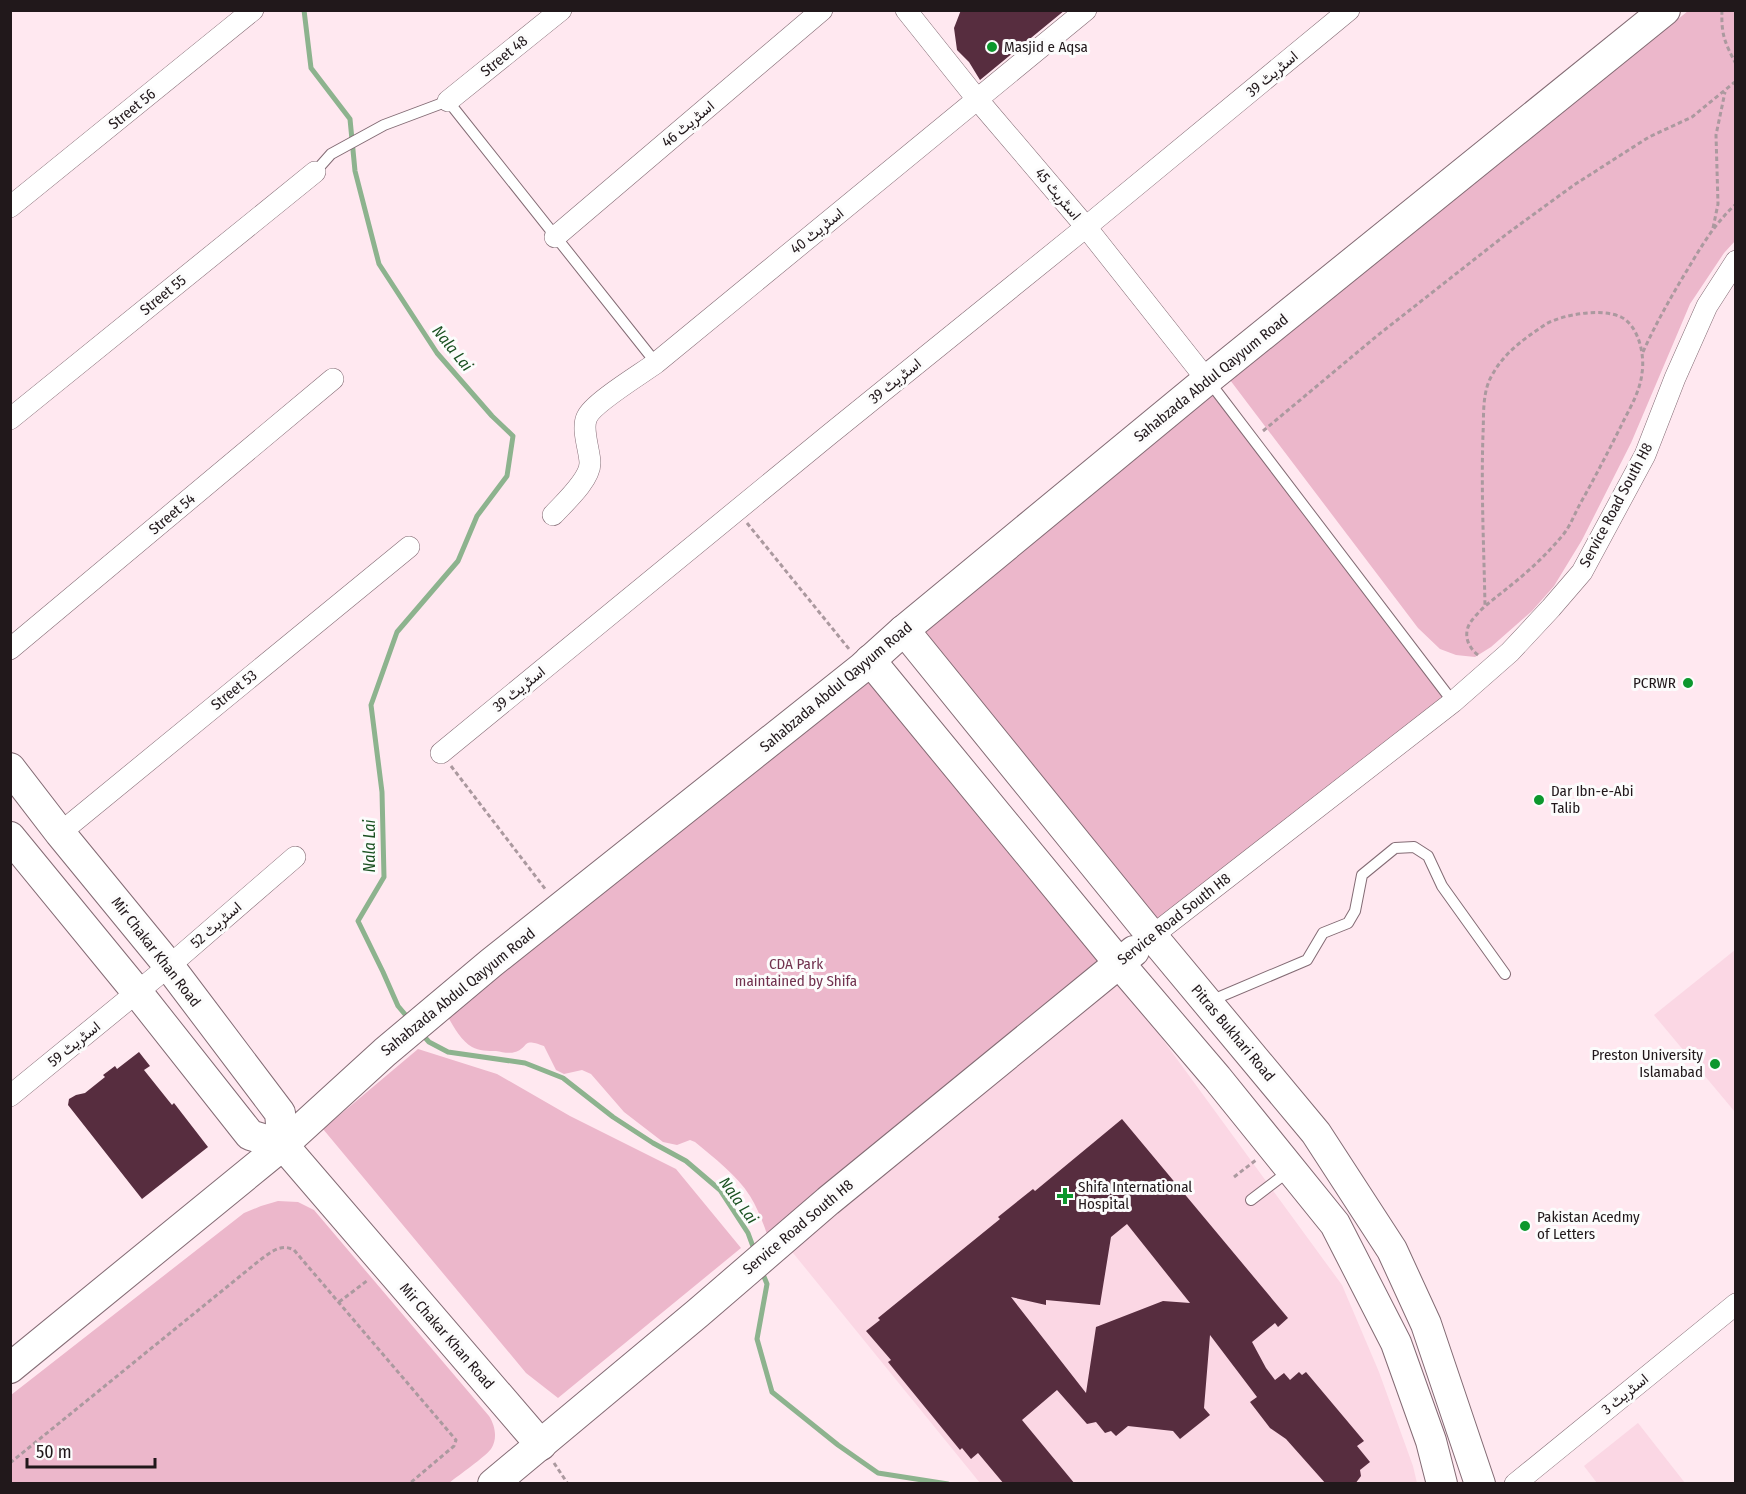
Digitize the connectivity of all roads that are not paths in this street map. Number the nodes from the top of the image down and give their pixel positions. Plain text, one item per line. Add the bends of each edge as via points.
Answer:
1 (253, 10) edge
2 (561, 10) edge
3 (822, 10) edge
4 (906, 10) edge
5 (1086, 10) edge
6 (1349, 10) edge
7 (1665, 10) edge
8 (977, 99) junction
9 (448, 101) junction
10 (315, 172) joint
11 (10, 207) edge
12 (1086, 227) junction
13 (555, 237) junction
14 (1736, 261) edge
15 (656, 363) junction
16 (333, 379) dead end
17 (1208, 380) junction
18 (10, 419) edge
19 (553, 515) dead end
20 (409, 547) dead end
21 (904, 630) junction
22 (10, 649) edge
23 (867, 663) junction
24 (1453, 702) junction
25 (441, 753) road end
26 (10, 768) edge
27 (60, 833) junction
28 (15, 851) edge
29 (295, 857) dead end
30 (1152, 936) junction
31 (1119, 963) junction
32 (169, 966) junction
33 (1506, 974) dead end
34 (137, 992) junction
35 (1208, 1002) junction
36 (10, 1096) edge
37 (284, 1145) junction
38 (1291, 1169) junction
39 (1251, 1200) dead end
40 (1736, 1304) edge
41 (10, 1368) edge
42 (541, 1445) junction
43 (493, 1484) edge
44 (1442, 1484) edge
45 (1480, 1484) edge
46 (1515, 1484) edge

1 - 11 street, Street 56
2 - 9 street, Street 48
3 - 13 street, اسٹریٹ 46
4 - 8 street, اسٹریٹ 45
5 - 8 street, اسٹریٹ 40
6 - 12 street, اسٹریٹ 39
7 - 17 street, Sahabzada Abdul Qayyum Road
8 - 12 street, اسٹریٹ 45
8 - 15 street, اسٹریٹ 40
9 - 10 lane via 384,125 331,154
9 - 13 lane
10 - 18 street, Street 55
12 - 17 street, اسٹریٹ 45
12 - 25 street, اسٹریٹ 39
13 - 15 lane
14 - 24 street, Service Road South H8 via 1707,306 1646,455 1582,572 1510,652
15 - 19 street, اسٹریٹ 40 via 595,407 586,419 590,466 580,485
16 - 22 street, Street 54
17 - 21 street, Sahabzada Abdul Qayyum Road
17 - 24 lane
20 - 27 street, Street 53
21 - 23 street, Sahabzada Abdul Qayyum Road
21 - 30 street, Pitras Bukhari Road
23 - 31 street
23 - 37 street, Sahabzada Abdul Qayyum Road via 491,963 385,1052
24 - 30 street, Service Road South H8
26 - 27 street, Mir Chakar Khan Road
27 - 32 street, Mir Chakar Khan Road
28 - 34 street
29 - 32 street, اسٹریٹ 52
30 - 31 street, Service Road South H8
30 - 35 street, Pitras Bukhari Road
31 - 38 street
31 - 42 street, Service Road South H8 via 828,1201
32 - 34 street, اسٹریٹ 52
32 - 37 street, Mir Chakar Khan Road via 280,1113
33 - 35 lane via 1442,886 1428,856 1414,847 1395,848 1362,875 1355,911 1348,923 1323,933 1307,960
34 - 36 street, اسٹریٹ 59
34 - 37 street via 250,1135
35 - 45 street, Pitras Bukhari Road via 1316,1133 1392,1250 1426,1324
37 - 41 street, Sahabzada Abdul Qayyum Road
37 - 42 street, Mir Chakar Khan Road
38 - 39 lane
38 - 44 street via 1335,1224 1392,1334 1431,1441
40 - 46 street, اسٹریٹ 3
42 - 43 street, Service Road South H8

